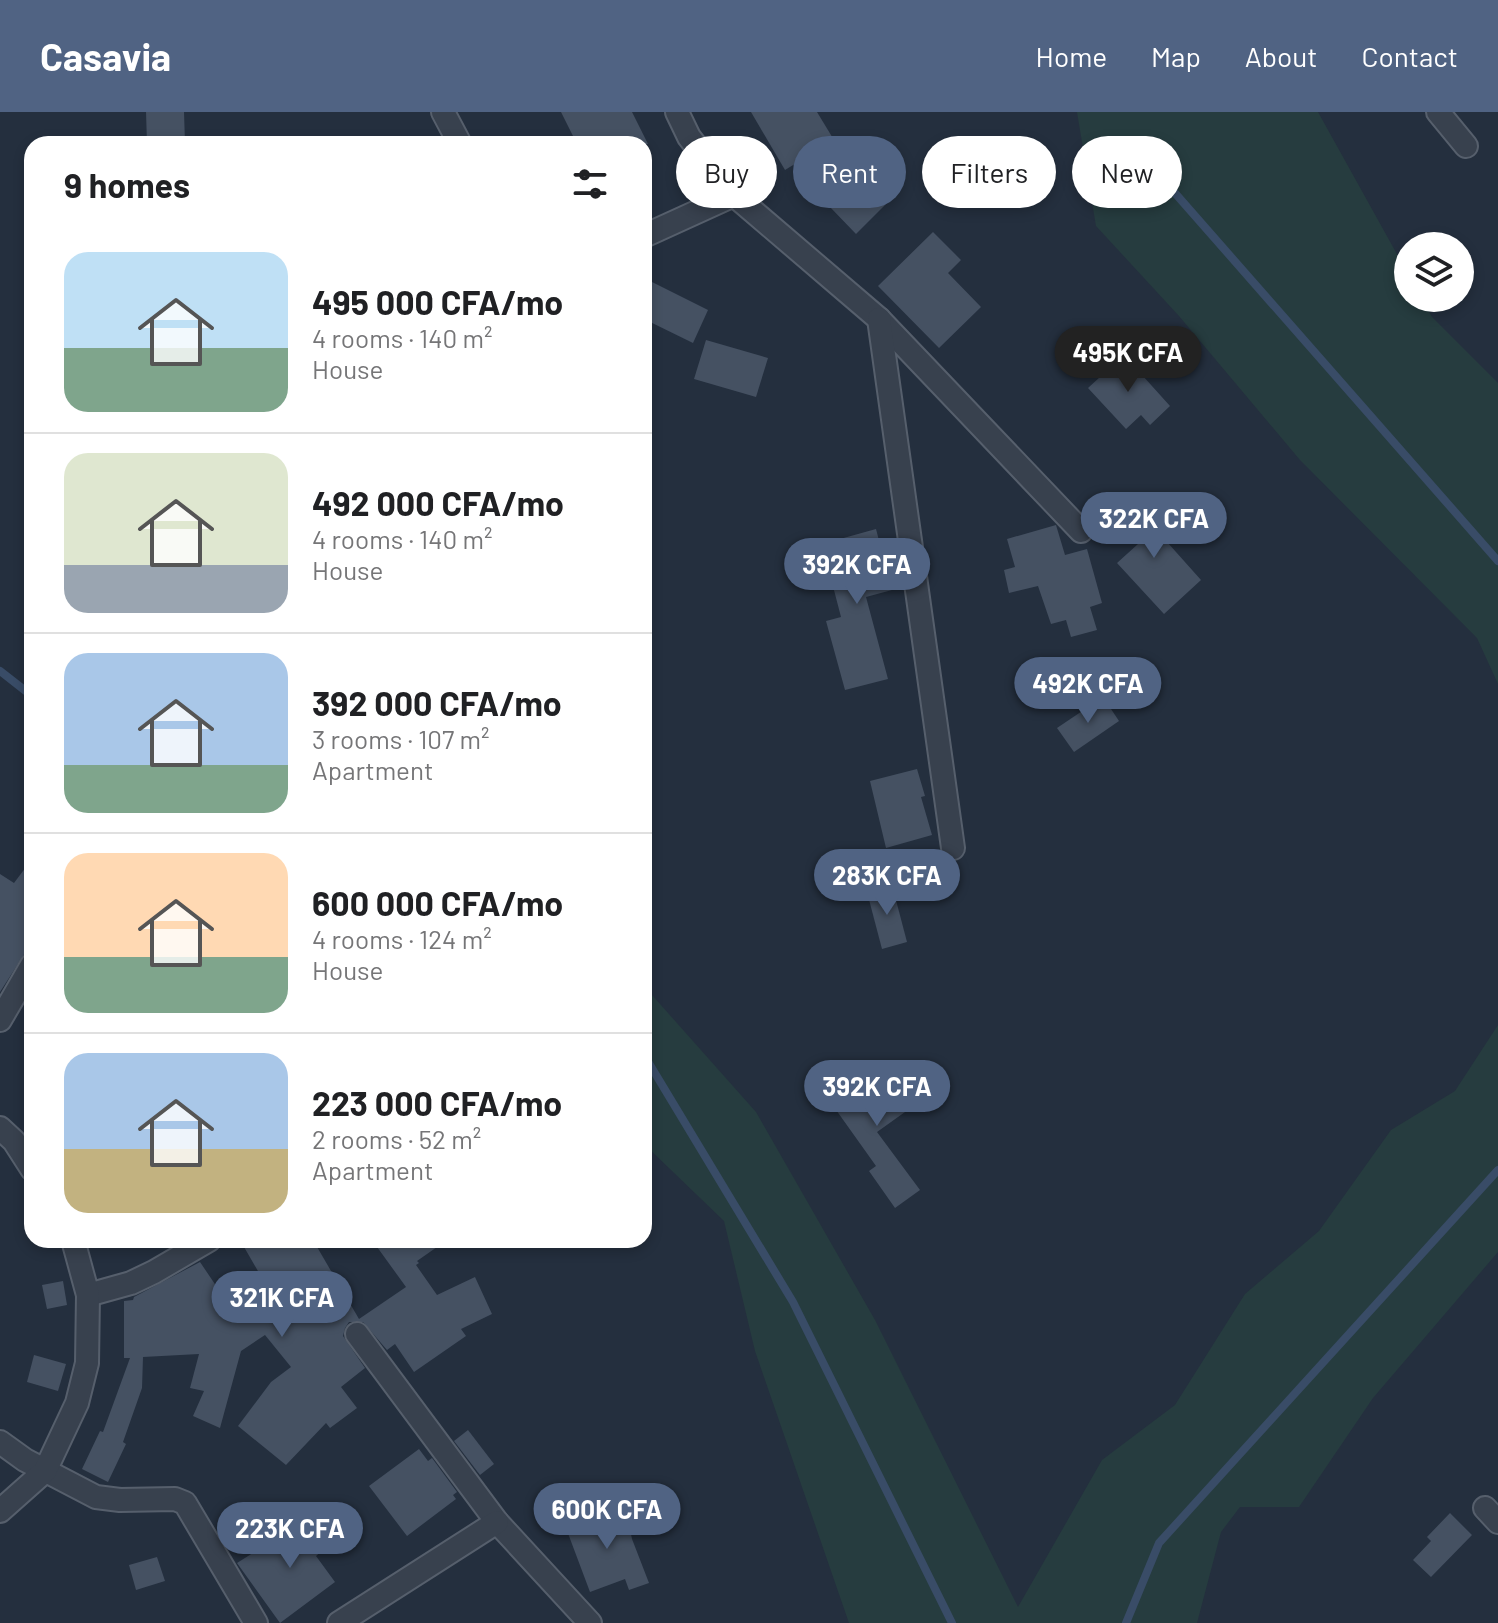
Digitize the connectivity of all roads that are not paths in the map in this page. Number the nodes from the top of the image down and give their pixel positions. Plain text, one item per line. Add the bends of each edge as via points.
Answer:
1 (443, 112) edge
2 (677, 112) edge
3 (1438, 112) edge
4 (456, 136) edge
5 (689, 136) edge
6 (1466, 146) dead end
7 (705, 208) edge
8 (749, 208) edge
9 (652, 232) edge
10 (879, 319) junction
11 (1081, 531) dead end
12 (953, 848) dead end
13 (24, 979) edge
14 (0, 1020) edge
15 (0, 1128) edge
16 (24, 1157) edge
17 (75, 1248) edge
18 (195, 1248) edge
19 (88, 1295) junction
20 (357, 1334) dead end
21 (0, 1442) edge
22 (45, 1471) junction
23 (0, 1511) edge
24 (497, 1522) junction
25 (256, 1623) edge
26 (339, 1623) edge
27 (590, 1623) edge

1 - 4 street
2 - 5 street
3 - 6 street
7 - 9 street
8 - 10 street
10 - 11 street
10 - 12 street
13 - 14 street
15 - 16 street
17 - 19 street
18 - 19 street via 142,1277
19 - 22 street via 87,1363 77,1403
20 - 24 street
21 - 22 street
22 - 23 street
22 - 25 street via 96,1497 185,1503
24 - 26 street
24 - 27 street

